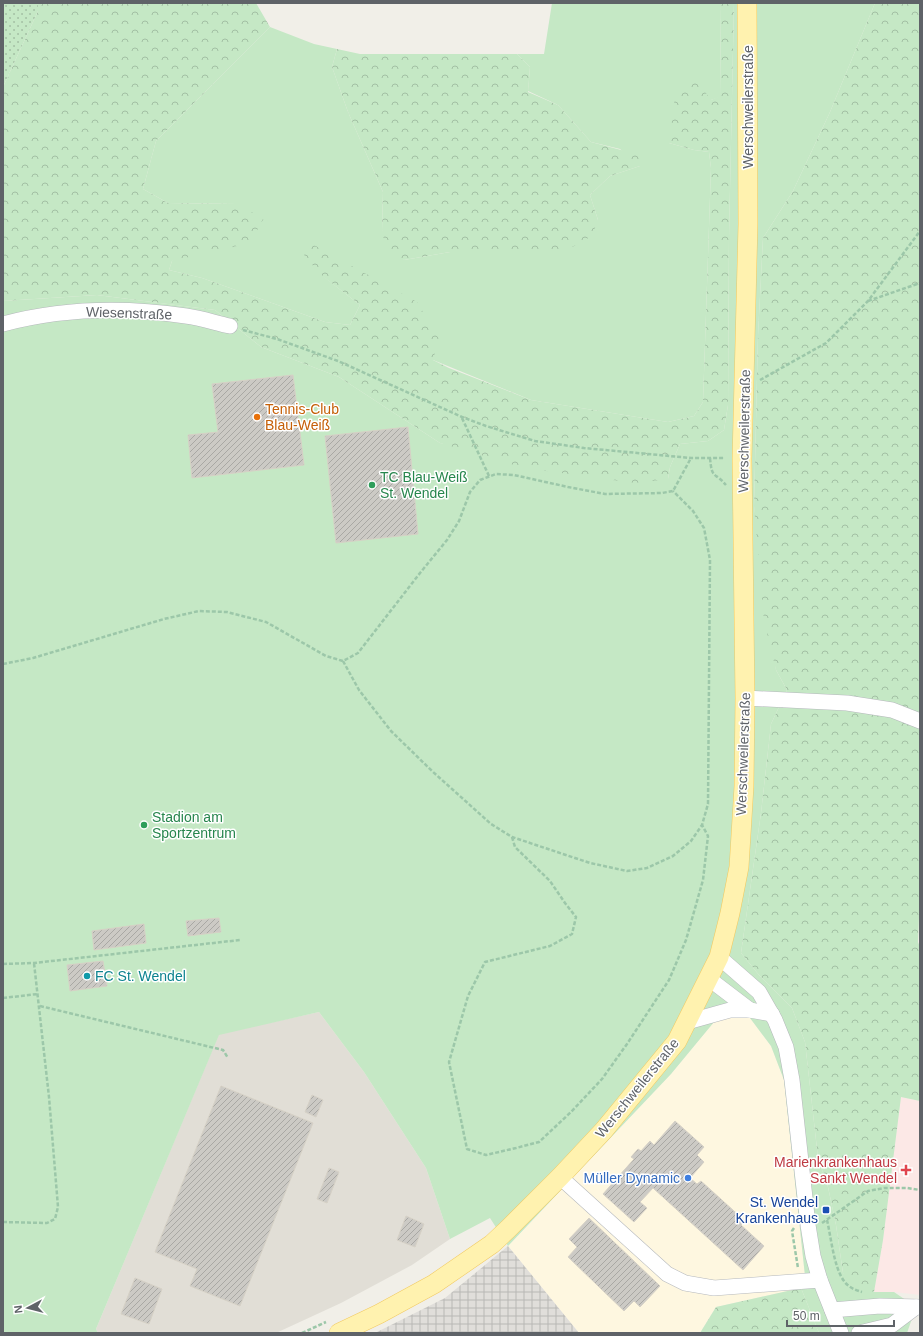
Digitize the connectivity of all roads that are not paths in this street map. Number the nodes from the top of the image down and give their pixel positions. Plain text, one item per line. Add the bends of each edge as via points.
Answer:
1 (748, 3) edge
2 (3, 324) edge
3 (230, 326) road end
4 (745, 698) junction
5 (920, 721) edge
6 (719, 957) junction
7 (708, 978) junction
8 (750, 1010) junction
9 (772, 1014) junction
10 (687, 1022) junction
11 (560, 1177) junction
12 (820, 1280) junction
13 (918, 1307) edge
14 (832, 1310) junction
15 (333, 1327) edge
16 (891, 1329) edge
17 (841, 1333) edge
18 (858, 1333) edge

1 - 4 main road, Werschweilerstraße via 748,224 742,459
2 - 3 street, Wiesenstraße via 65,312 112,310 187,316
4 - 5 street via 847,703 892,710
4 - 6 main road, Werschweilerstraße via 744,786 739,867
6 - 7 main road, Werschweilerstraße
6 - 9 street via 759,992
7 - 8 street
7 - 10 main road, Werschweilerstraße
8 - 9 street
8 - 10 street via 730,1010
9 - 12 street via 786,1047 792,1080 808,1225
10 - 11 main road, Werschweilerstraße via 677,1041 648,1077
11 - 12 street via 668,1274 685,1283 714,1288
11 - 15 main road, Werschweilerstraße via 492,1244 434,1284 379,1314
12 - 14 street
13 - 14 street via 880,1306
13 - 16 street
14 - 17 street
16 - 18 street

